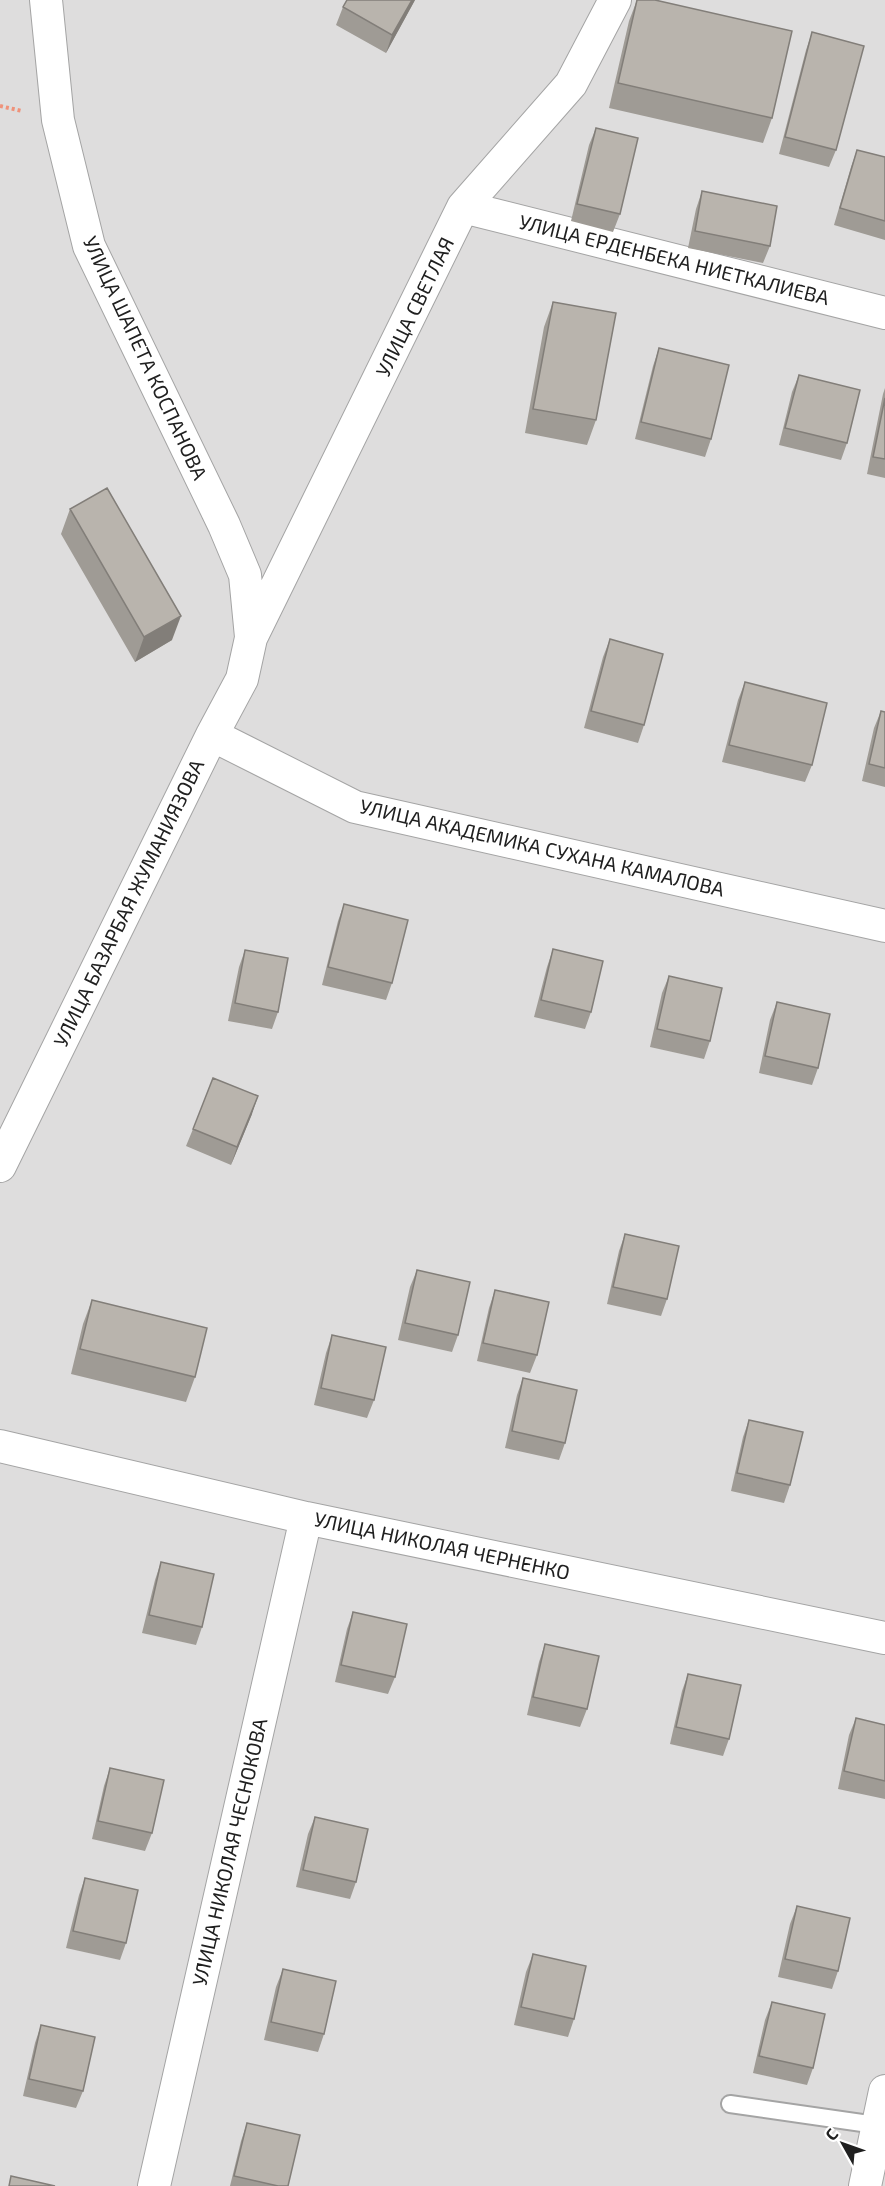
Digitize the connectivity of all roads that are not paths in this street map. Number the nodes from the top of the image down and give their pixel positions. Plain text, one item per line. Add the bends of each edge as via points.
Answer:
1 (46, 0) edge
2 (615, 0) edge
3 (463, 207) junction
4 (885, 313) edge
5 (251, 638) junction
6 (212, 735) junction
7 (885, 926) edge
8 (0, 1166) edge
9 (0, 1446) edge
10 (306, 1518) junction
11 (885, 1638) edge
12 (885, 2091) edge
13 (730, 2104) dead end
14 (881, 2125) edge
15 (154, 2186) edge
16 (865, 2186) edge

1 - 5 street, УЛИЦА ШАПЕТА КОСПАНОВА via 58,120 89,246 225,525 245,575
2 - 3 street, УЛИЦА СВЕТЛАЯ via 571,84
3 - 4 street, УЛИЦА ЕРДЕНБЕКА НИЕТКАЛИЕВА
3 - 5 street, УЛИЦА СВЕТЛАЯ
5 - 6 street, УЛИЦА БАЗАРБАЯ ЖУМАНИЯЗОВА via 242,679
6 - 7 street, УЛИЦА АКАДЕМИКА СУХАНА КАМАЛОВА via 355,807
6 - 8 street, УЛИЦА БАЗАРБАЯ ЖУМАНИЯЗОВА
9 - 10 street, УЛИЦА НИКОЛАЯ ЧЕРНЕНКО
10 - 11 street, УЛИЦА НИКОЛАЯ ЧЕРНЕНКО
10 - 15 street, УЛИЦА НИКОЛАЯ ЧЕСНОКОВА
12 - 14 street
13 - 14 lane
14 - 16 street

